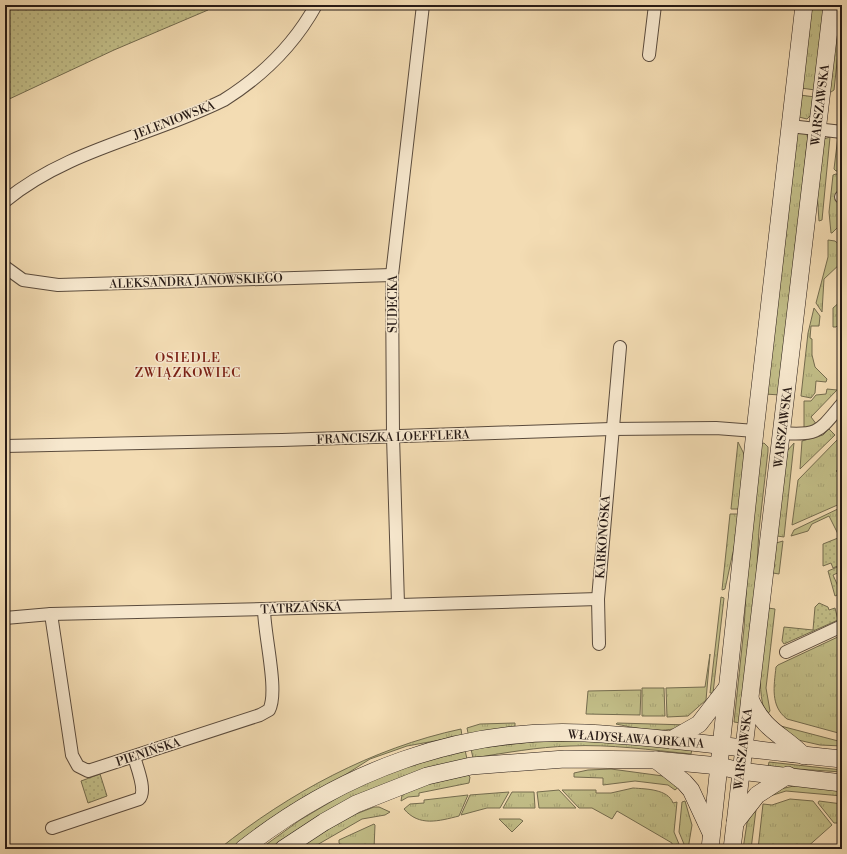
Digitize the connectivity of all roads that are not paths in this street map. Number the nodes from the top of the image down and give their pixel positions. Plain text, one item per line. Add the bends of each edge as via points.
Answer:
1 (316, 5) edge
2 (423, 5) edge
3 (655, 5) edge
4 (804, 5) edge
5 (832, 5) edge
6 (649, 55) dead end
7 (790, 126) junction
8 (817, 128) junction
9 (842, 132) edge
10 (5, 201) edge
11 (5, 266) edge
12 (392, 275) junction
13 (620, 347) dead end
14 (842, 404) edge
15 (611, 430) junction
16 (755, 431) junction
17 (782, 433) junction
18 (394, 436) junction
19 (5, 446) edge
20 (598, 599) junction
21 (398, 604) junction
22 (264, 609) junction
23 (52, 614) junction
24 (5, 618) edge
25 (842, 626) edge
26 (599, 644) dead end
27 (786, 652) dead end
28 (727, 687) junction
29 (750, 699) junction
30 (671, 740) junction
31 (721, 746) junction
32 (744, 749) junction
33 (804, 756) junction
34 (134, 757) junction
35 (656, 760) junction
36 (842, 760) edge
37 (719, 766) junction
38 (740, 771) junction
39 (788, 775) junction
40 (842, 783) edge
41 (735, 823) junction
42 (52, 828) dead end
43 (711, 842) edge
44 (243, 849) edge
45 (283, 849) edge
46 (732, 849) edge

1 - 10 street, JELENIOWSKA via 297,35 270,66 224,100 69,162 31,182
2 - 12 street, SUDECKA
3 - 6 street
4 - 7 main road, WARSZAWSKA
5 - 8 main road, WARSZAWSKA
7 - 8 street
7 - 16 main road, WARSZAWSKA
8 - 9 street
8 - 17 main road, WARSZAWSKA
11 - 12 street, ALEKSANDRA JANOWSKIEGO via 23,280 58,285
12 - 18 street, SUDECKA
13 - 15 street, KARKONOSKA
14 - 17 street via 815,432
15 - 16 street, FRANCISZKA LOEFFLERA via 716,428
15 - 18 street, FRANCISZKA LOEFFLERA
15 - 20 street, KARKONOSKA
16 - 17 main road, FRANCISZKA LOEFFLERA
16 - 28 main road, WARSZAWSKA
17 - 29 main road, WARSZAWSKA
18 - 19 street, FRANCISZKA LOEFFLERA
18 - 21 street, SUDECKA
20 - 21 street, TATRZAŃSKA
20 - 26 street, KARKONOSKA
21 - 22 street, TATRZAŃSKA
22 - 23 street, TATRZAŃSKA
22 - 34 street, PIENIŃSKA via 274,696 269,710
23 - 24 street, TATRZAŃSKA
23 - 34 street, PIENIŃSKA via 74,762 88,771
25 - 27 street
28 - 30 main road via 704,719 694,728
28 - 31 main road, WARSZAWSKA
29 - 32 main road, WARSZAWSKA
29 - 33 main road via 768,728
30 - 31 main road, WŁADYSŁAWA ORKANA
30 - 44 main road, WŁADYSŁAWA ORKANA via 584,733 548,734 443,747 401,760 356,779 311,803
31 - 32 main road, WŁADYSŁAWA ORKANA
31 - 37 main road, WARSZAWSKA
32 - 33 main road, WŁADYSŁAWA ORKANA
32 - 38 main road, WARSZAWSKA
33 - 36 main road, WŁADYSŁAWA ORKANA
34 - 42 street via 142,790 139,799
35 - 37 main road, WŁADYSŁAWA ORKANA
35 - 43 main road via 691,790
35 - 45 main road, WŁADYSŁAWA ORKANA via 542,760 486,764 441,772 356,804
37 - 38 main road, WŁADYSŁAWA ORKANA
37 - 43 main road, WARSZAWSKA
38 - 39 main road, WŁADYSŁAWA ORKANA
38 - 41 main road, WARSZAWSKA
39 - 40 main road, WŁADYSŁAWA ORKANA
39 - 41 main road via 751,800
41 - 46 main road, WARSZAWSKA

